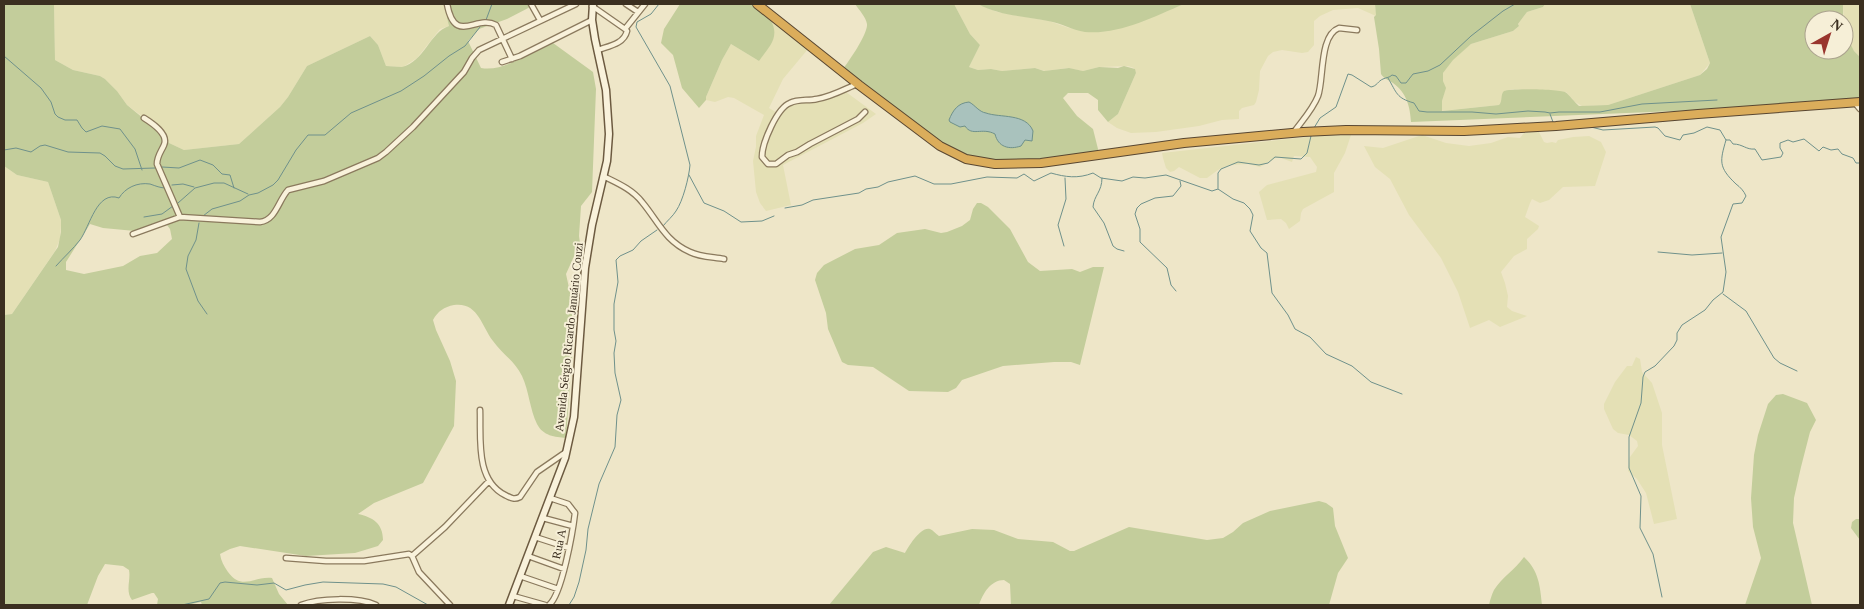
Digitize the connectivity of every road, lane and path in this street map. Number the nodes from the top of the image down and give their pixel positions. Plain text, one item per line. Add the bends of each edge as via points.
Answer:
1 (448, 4) edge
2 (532, 4) edge
3 (576, 4) edge
4 (626, 4) edge
5 (645, 4) edge
6 (757, 4) edge
7 (592, 5) edge
8 (638, 12) junction
9 (540, 20) junction
10 (592, 20) junction
11 (625, 29) junction
12 (1357, 30) dead end
13 (503, 38) junction
14 (598, 50) junction
15 (512, 59) junction
16 (502, 62) dead end
17 (858, 84) junction
18 (1858, 105) edge
19 (865, 112) dead end
20 (144, 118) dead end
21 (1294, 133) junction
22 (603, 176) junction
23 (180, 216) junction
24 (133, 234) dead end
25 (724, 259) dead end
26 (480, 410) dead end
27 (567, 451) junction
28 (489, 481) junction
29 (550, 498) junction
30 (542, 518) junction
31 (573, 526) junction
32 (535, 537) junction
33 (569, 548) junction
34 (412, 556) junction
35 (528, 556) junction
36 (286, 558) dead end
37 (564, 569) junction
38 (520, 576) junction
39 (558, 588) junction
40 (513, 596) junction
41 (301, 605) edge
42 (376, 605) edge
43 (450, 605) edge
44 (509, 605) edge
45 (545, 605) edge
46 (549, 605) edge

1 - 13 street via 455,24 494,23
2 - 9 street
3 - 9 street
4 - 8 street
5 - 8 street
6 - 17 highway
7 - 10 street, Avenida Sérgio Ricardo Januário Couzi
7 - 11 street
8 - 11 street
9 - 13 street
10 - 14 street, Avenida Sérgio Ricardo Januário Couzi
10 - 15 street
11 - 14 street via 625,39
12 - 21 street via 1339,28 1331,34 1322,64 1318,95
13 - 15 street
13 - 23 street via 479,50 464,72 386,152 324,181 288,190 266,222
14 - 22 street, Avenida Sérgio Ricardo Januário Couzi via 608,111 607,161
15 - 16 street
17 - 19 street via 819,99 788,104 766,139 762,157 768,164 776,164 858,119
17 - 21 highway via 940,146 990,164 1033,164 1184,143
18 - 21 highway via 1464,131
20 - 23 street via 165,140 157,164
22 - 25 street via 637,196 673,242 690,252
22 - 27 street, Avenida Sérgio Ricardo Januário Couzi via 585,268 574,416
23 - 24 street
26 - 28 street via 482,464
27 - 28 street via 537,472 516,499 501,493
27 - 29 street, Avenida Sérgio Ricardo Januário Couzi
28 - 34 street
29 - 30 street, Avenida Sérgio Ricardo Januário Couzi
29 - 31 street, Rua A via 571,506 575,513
30 - 31 street
30 - 32 street, Avenida Sérgio Ricardo Januário Couzi
31 - 33 street, Rua A
32 - 33 street
32 - 35 street, Avenida Sérgio Ricardo Januário Couzi
33 - 37 street, Rua A
34 - 36 street via 405,554 364,561
34 - 43 street via 419,572
35 - 37 street
35 - 38 street, Avenida Sérgio Ricardo Januário Couzi
37 - 39 street, Rua A
38 - 39 street
38 - 40 street, Avenida Sérgio Ricardo Januário Couzi
39 - 46 street, Rua A
40 - 44 street, Avenida Sérgio Ricardo Januário Couzi
40 - 45 street
41 - 42 street via 359,600

